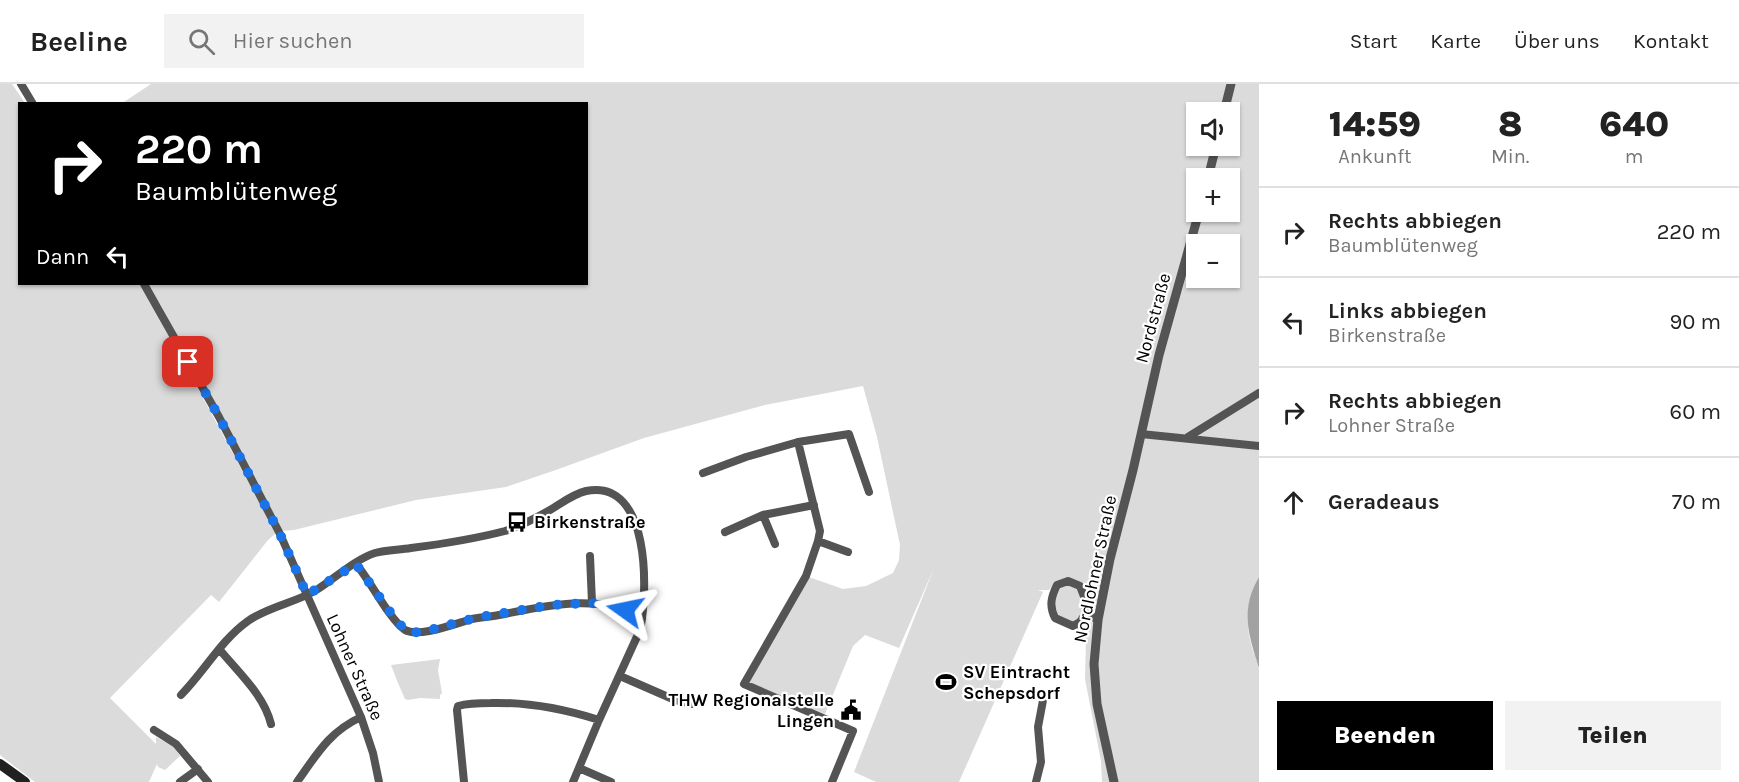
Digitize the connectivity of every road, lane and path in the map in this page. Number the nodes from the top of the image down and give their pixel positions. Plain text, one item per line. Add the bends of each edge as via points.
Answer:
1 (21, 84) edge
2 (1231, 84) edge
3 (32, 102) edge
4 (1226, 102) edge
5 (1196, 222) edge
6 (145, 285) edge
7 (1259, 393) edge
8 (1141, 434) junction
9 (1188, 437) junction
10 (798, 442) junction
11 (1259, 446) edge
12 (1133, 470) joint
13 (703, 473) dead end
14 (868, 492) dead end
15 (813, 505) junction
16 (763, 516) junction
17 (725, 532) dead end
18 (818, 542) junction
19 (775, 544) dead end
20 (848, 552) dead end
21 (590, 556) dead end
22 (356, 564) junction
23 (307, 595) junction
24 (592, 603) junction
25 (1086, 613) junction
26 (642, 619) junction
27 (1098, 620) junction
28 (220, 650) junction
29 (620, 676) junction
30 (181, 695) dead end
31 (1044, 695) dead end
32 (693, 704) dead end
33 (361, 717) junction
34 (599, 720) junction
35 (271, 724) dead end
36 (154, 730) dead end
37 (0, 764) edge
38 (579, 768) junction
39 (198, 769) junction
40 (26, 782) edge
41 (180, 782) edge
42 (208, 782) edge
43 (297, 782) edge
44 (379, 782) edge
45 (464, 782) edge
46 (573, 782) edge
47 (610, 782) edge
48 (832, 782) edge
49 (1036, 782) edge
50 (1114, 782) edge

1 - 3 street
2 - 4 street
5 - 8 street, Nordstraße
6 - 23 street, Lohner Straße via 219,417
7 - 9 street
8 - 9 street
8 - 12 street, Nordstraße
9 - 11 street
10 - 13 street
10 - 14 street via 849,434
10 - 15 street
12 - 27 street, Nordlohner Straße
15 - 16 street
15 - 18 street via 820,531
16 - 17 street
16 - 19 street
18 - 20 street
18 - 48 street via 806,576 744,684 853,731
21 - 24 street
22 - 23 street
22 - 24 street via 393,616 411,633 551,605
22 - 26 street via 379,552 508,530 577,494 600,491 622,502 638,529 644,578
23 - 28 street via 248,621
23 - 33 street, Lohner Straße
24 - 26 street via 616,607
25 - 25 street via 1080,586 1068,582 1057,585 1050,606 1055,618 1073,626
25 - 27 street
26 - 29 street
27 - 50 street, Nordlohner Straße via 1096,704
28 - 30 street
28 - 35 street via 268,712
29 - 32 street
29 - 34 street
31 - 49 street via 1038,727 1041,762
33 - 43 street via 338,730
33 - 44 street, Lohner Straße
34 - 38 street
34 - 45 street via 524,704 458,706
36 - 39 street via 176,744
37 - 40 main road
38 - 46 street
38 - 47 street
39 - 41 street
39 - 42 street

